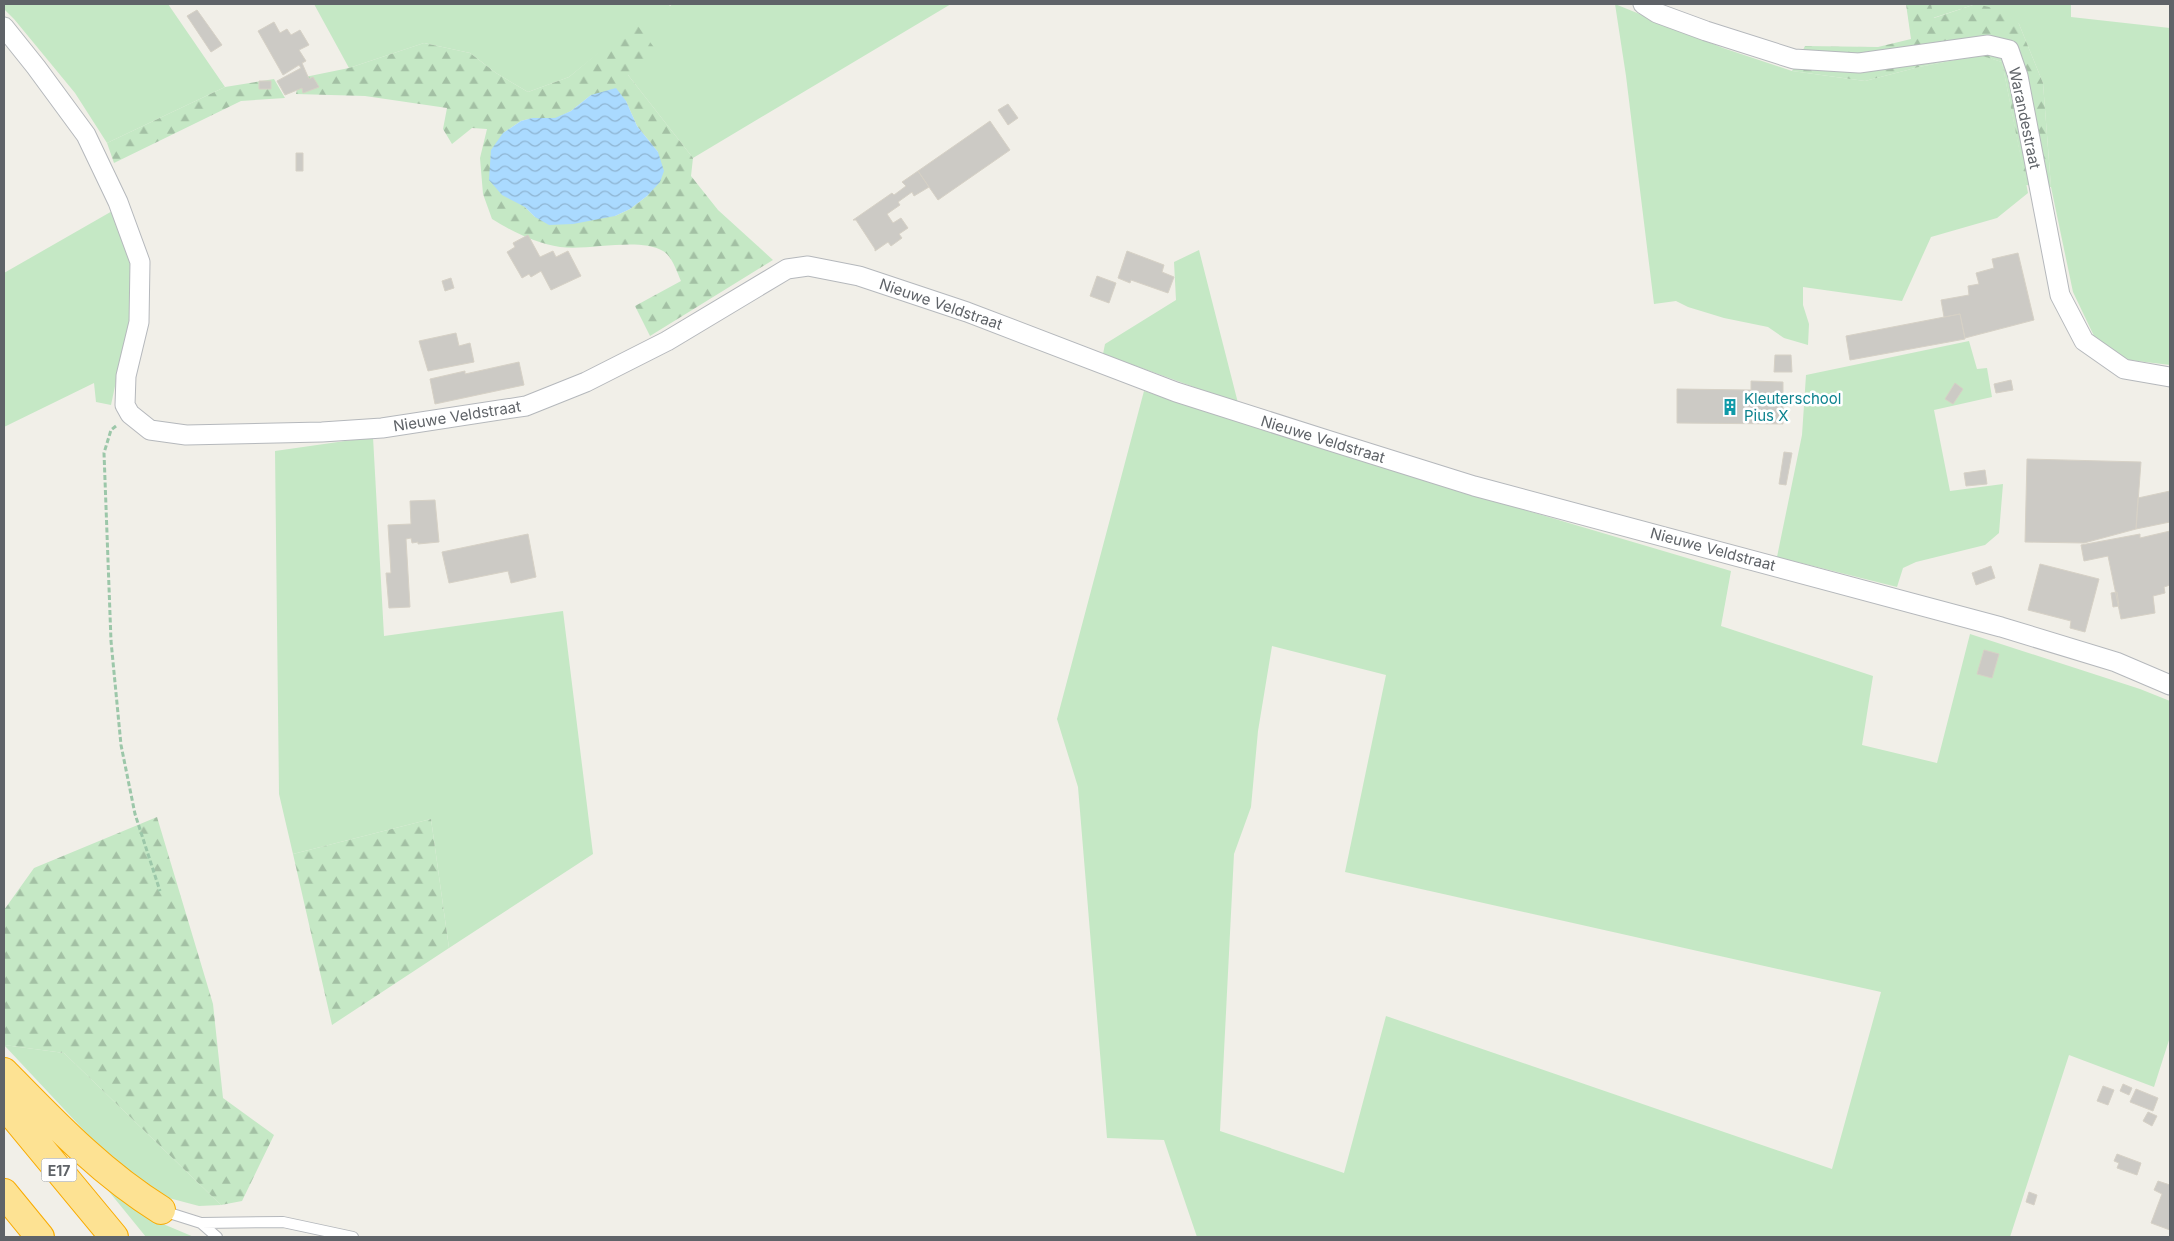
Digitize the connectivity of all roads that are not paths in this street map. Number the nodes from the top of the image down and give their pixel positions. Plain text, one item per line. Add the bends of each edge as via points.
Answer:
1 (1643, 4) edge
2 (4, 27) edge
3 (2170, 377) edge
4 (2170, 686) edge
5 (4, 1072) edge
6 (4, 1104) edge
7 (4, 1193) edge
8 (160, 1210) joint
9 (201, 1223) junction
10 (349, 1236) edge
11 (40, 1237) edge
12 (114, 1237) edge
13 (217, 1237) edge

1 - 3 street, Warandestraat via 1657,13 1706,31 1794,58 1859,63 1988,46 2009,50 2018,76 2060,296 2084,341 2124,369
2 - 4 street, Nieuwe Veldstraat via 86,135 118,202 140,262 139,322 126,376 126,405 130,414 150,430 186,435 322,432 382,428 526,406 586,382 667,341 787,269 808,266 859,276 967,312 1176,392 1474,486 2001,627 2116,662
5 - 8 highway via 63,1132 137,1195
6 - 12 highway, E17
7 - 11 highway
8 - 9 lane
9 - 10 lane via 283,1222
9 - 13 lane

